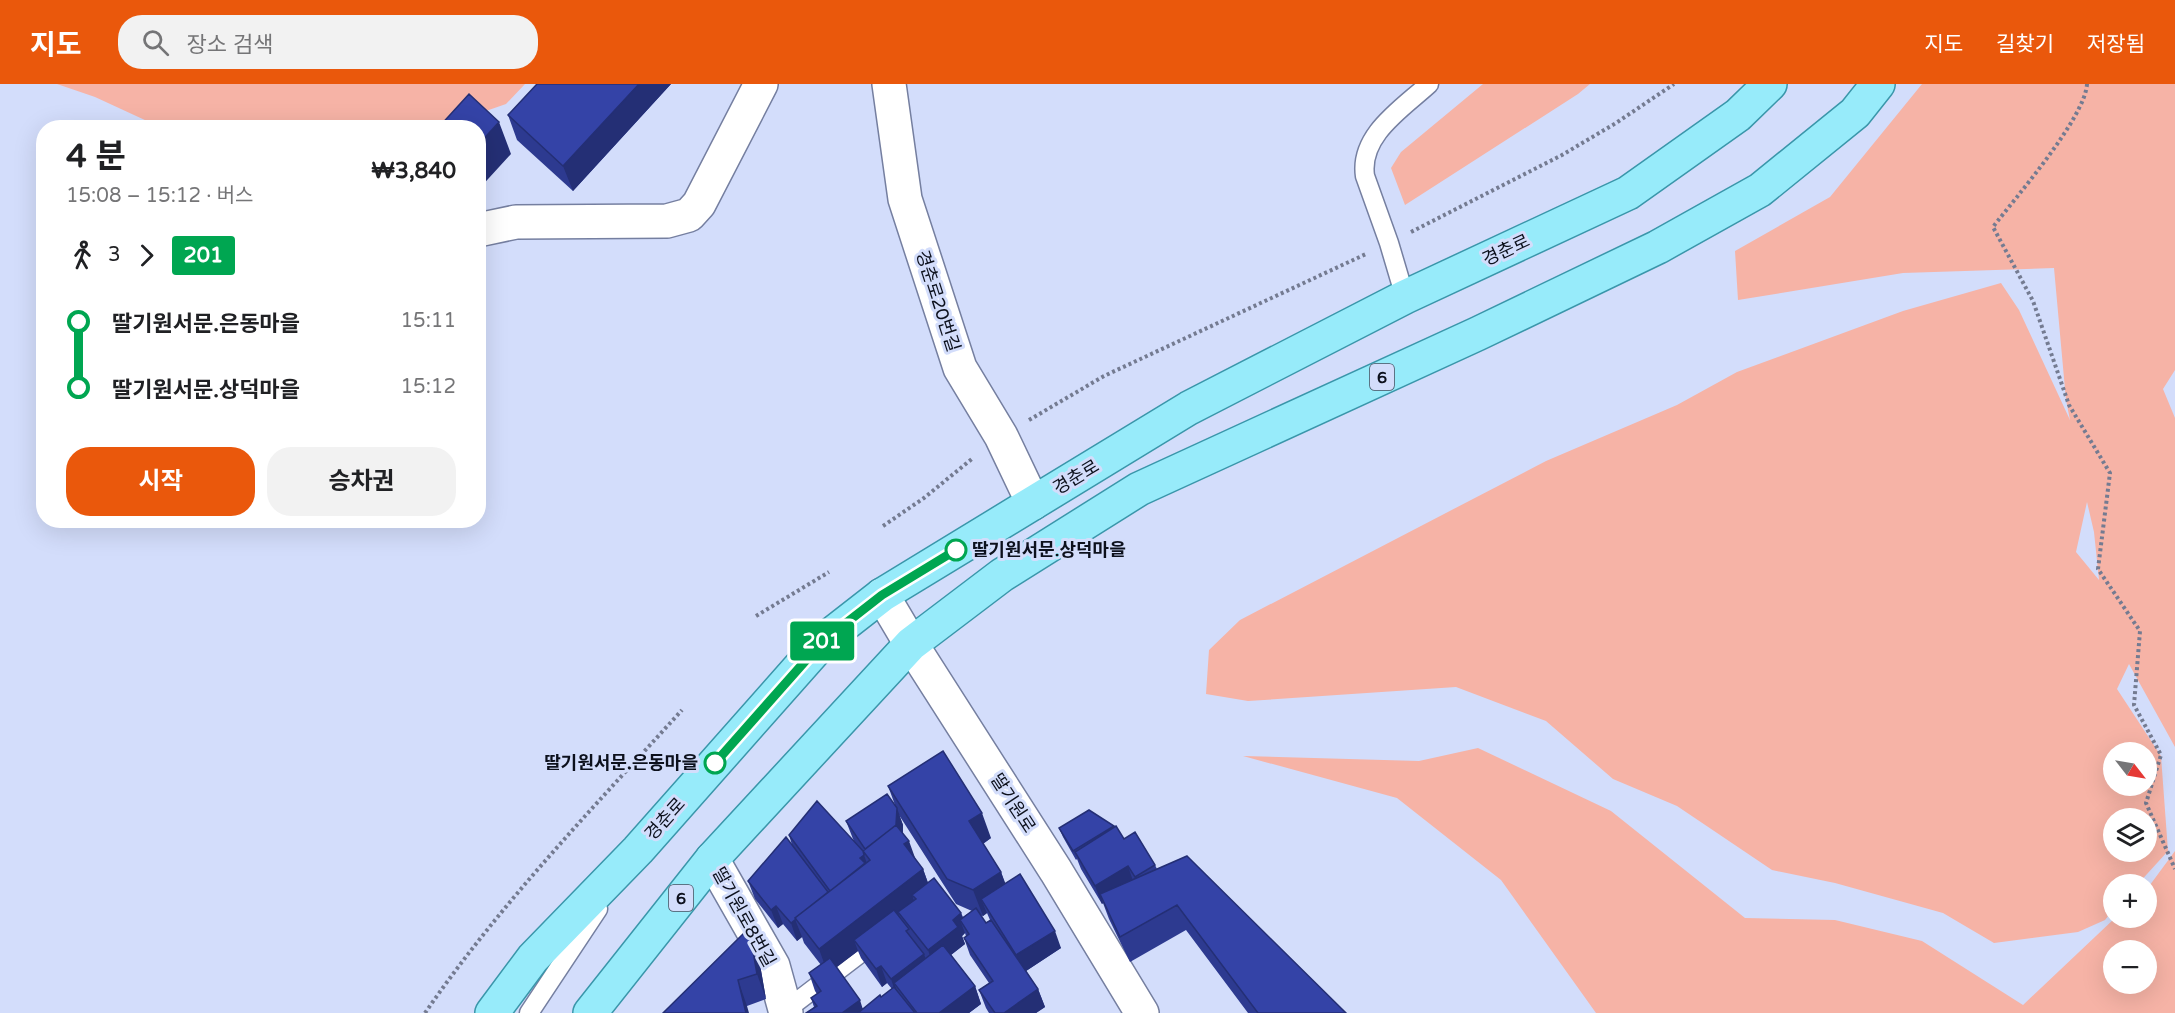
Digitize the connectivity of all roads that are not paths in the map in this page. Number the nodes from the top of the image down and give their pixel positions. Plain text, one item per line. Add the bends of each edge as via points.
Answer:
1 (761, 84) edge
2 (889, 84) edge
3 (1429, 84) edge
4 (1770, 84) edge
5 (1878, 84) edge
6 (486, 228) edge
7 (1405, 297) junction
8 (1033, 503) junction
9 (882, 595) junction
10 (911, 644) junction
11 (638, 850) junction
12 (712, 859) junction
13 (894, 928) edge
14 (1133, 1010) edge
15 (786, 1012) edge
16 (492, 1013) edge
17 (529, 1013) edge
18 (590, 1013) edge

1 - 6 street via 699,204 689,215 667,221 516,222
2 - 8 street, 경춘로20번길 via 905,199 960,368
3 - 7 lane via 1374,136 1363,164
4 - 7 main road, 경춘로 via 1738,115 1628,193
5 - 10 main road, 6 via 1855,113 1760,189 1658,247 1139,489 1002,575
7 - 8 main road, 경춘로 via 1189,408
8 - 9 main road, 경춘로
9 - 10 street, 딸기원로
9 - 11 main road, 경춘로 via 823,641
10 - 12 main road, 6
10 - 14 street, 딸기원로 via 1056,871
11 - 16 main road, 경춘로 via 532,958
11 - 17 lane
12 - 15 street, 딸기원로8번길 via 772,966
12 - 18 main road, 6
13 - 15 lane, 딸기원로8번길

